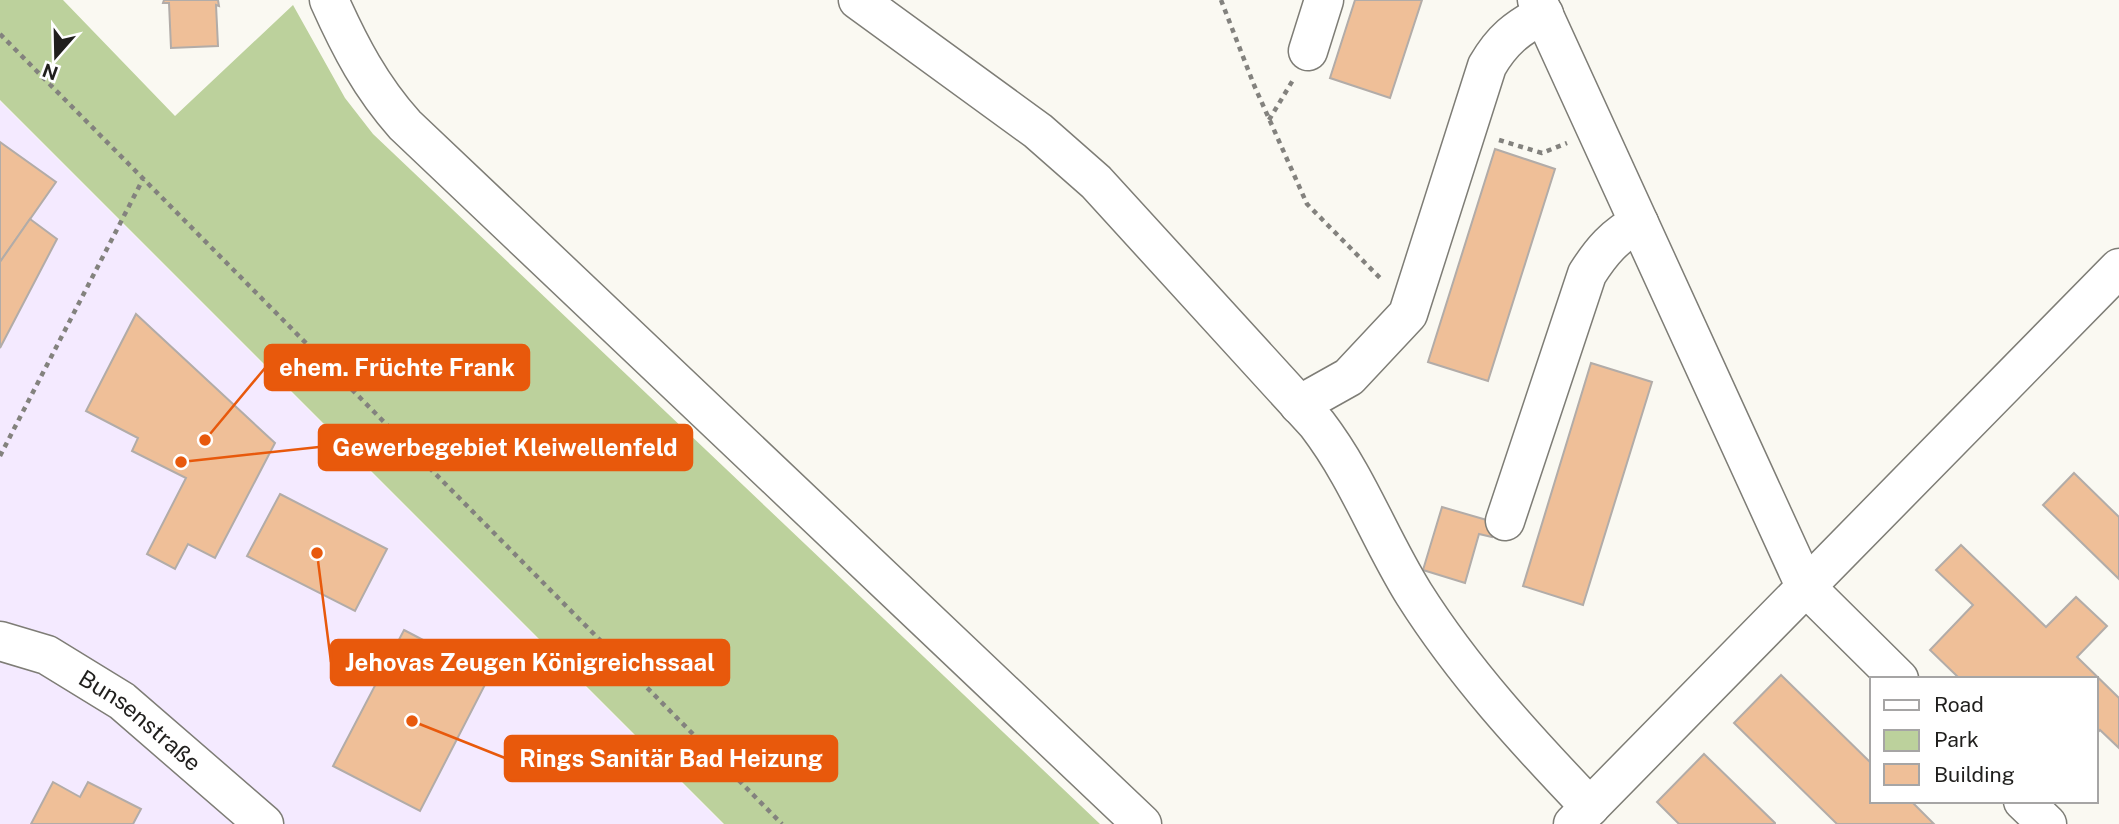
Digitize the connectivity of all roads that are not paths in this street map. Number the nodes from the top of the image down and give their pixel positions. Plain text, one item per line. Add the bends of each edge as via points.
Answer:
1 (329, 0) edge
2 (858, 0) edge
3 (1325, 0) edge
4 (1540, 7) edge
5 (1308, 51) road end
6 (1639, 223) junction
7 (2119, 268) edge
8 (1300, 405) junction
9 (1505, 521) dead end
10 (1805, 586) junction
11 (0, 641) edge
12 (1897, 677) edge
13 (2025, 803) edge
14 (1588, 816) edge
15 (264, 824) edge
16 (1142, 824) edge
17 (2046, 824) edge

1 - 16 street via 355,58 405,125
2 - 8 street via 1038,131 1096,182
3 - 5 street
4 - 6 street
4 - 8 street via 1501,42 1487,66 1409,314 1349,377
6 - 9 street via 1622,231 1587,274
6 - 10 street
7 - 10 street
8 - 14 street via 1342,457 1413,592 1454,652
10 - 12 street
10 - 14 street
11 - 15 street, Bunsenstraße via 47,655 122,701
13 - 17 street

